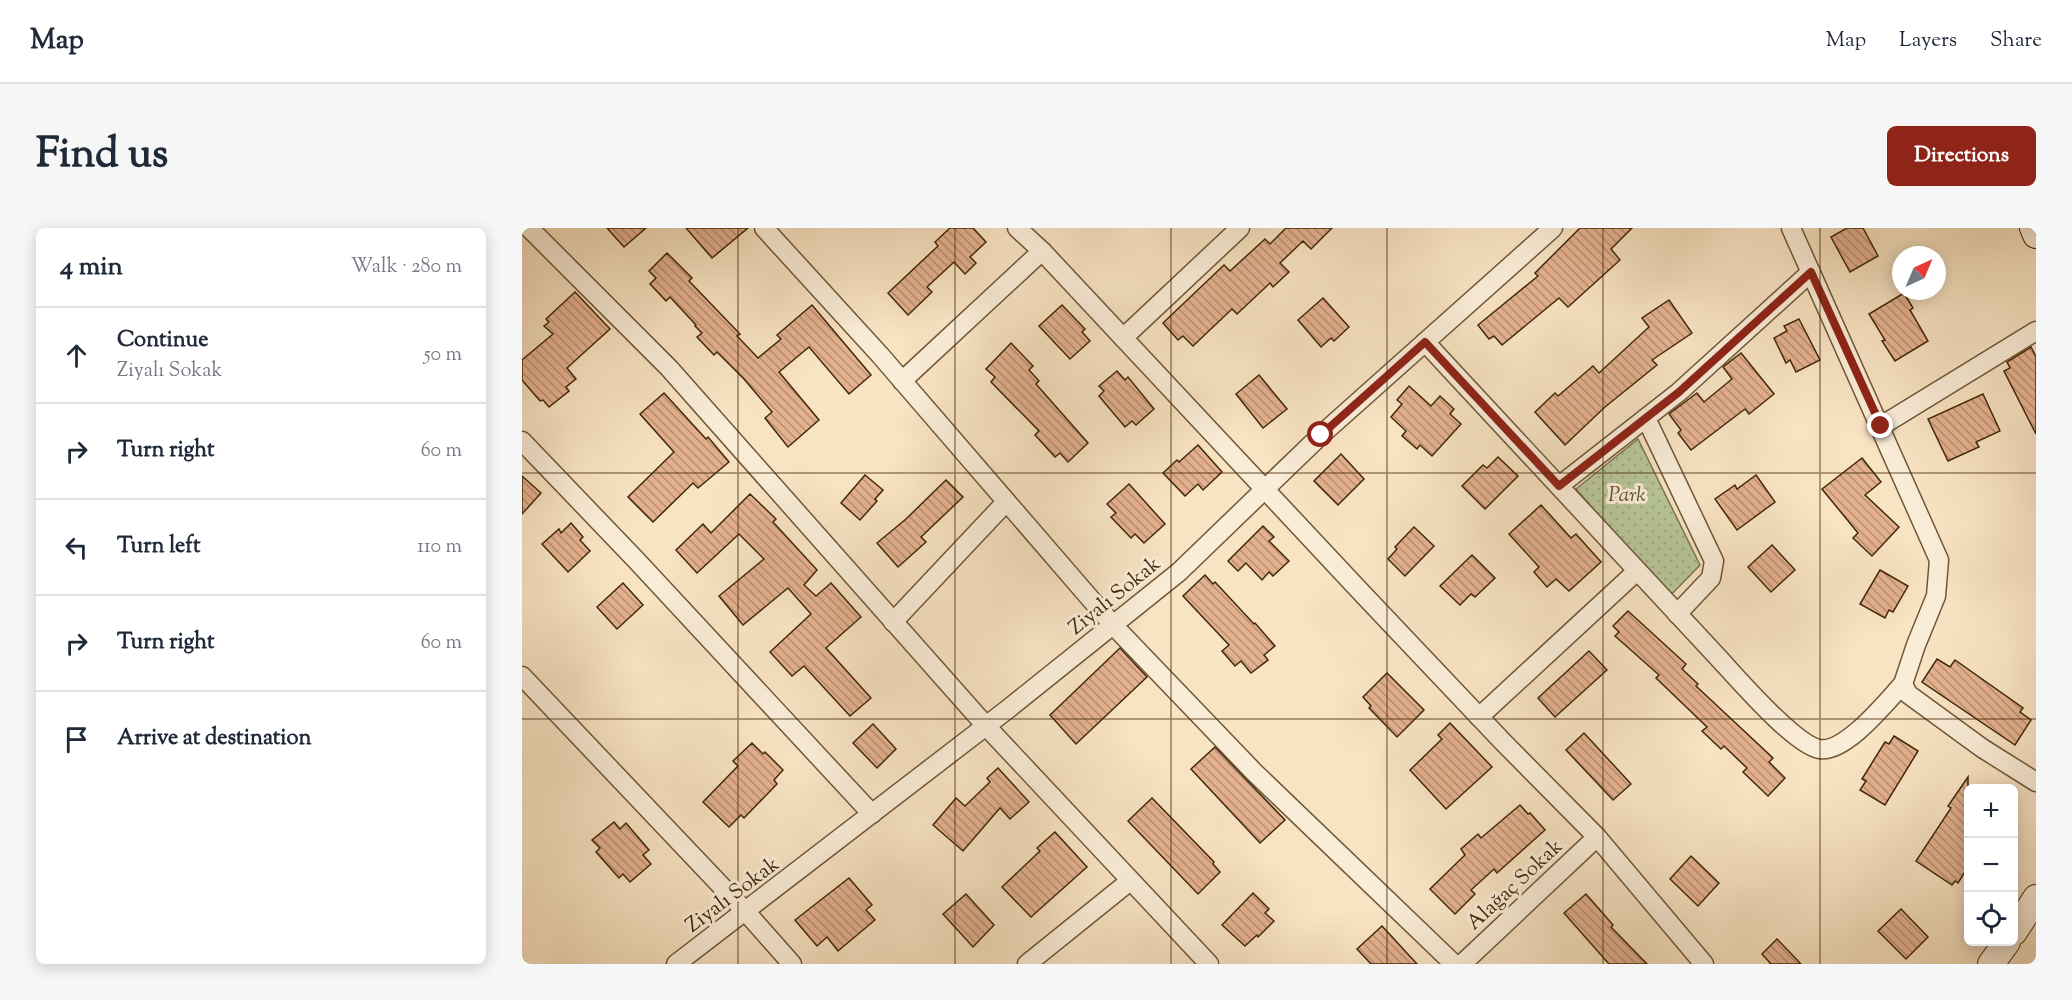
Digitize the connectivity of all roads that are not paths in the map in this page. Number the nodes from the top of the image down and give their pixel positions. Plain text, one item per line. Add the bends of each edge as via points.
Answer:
1 (529, 228) edge
2 (764, 228) edge
3 (1017, 228) edge
4 (1240, 228) edge
5 (1553, 228) edge
6 (1791, 228) edge
7 (2033, 228) edge
8 (2036, 235) edge
9 (1042, 251) junction
10 (1811, 272) junction
11 (2036, 331) edge
12 (1123, 338) junction
13 (1425, 342) junction
14 (902, 381) junction
15 (1646, 418) junction
16 (1881, 426) junction
17 (522, 441) edge
18 (1559, 486) junction
19 (1265, 489) junction
20 (1006, 502) junction
21 (1637, 572) junction
22 (1677, 614) junction
23 (893, 622) junction
24 (1113, 625) junction
25 (522, 676) edge
26 (1903, 684) junction
27 (1479, 717) junction
28 (986, 726) junction
29 (2036, 782) edge
30 (872, 814) junction
31 (1597, 837) junction
32 (1130, 881) junction
33 (2036, 898) edge
34 (746, 912) junction
35 (2018, 925) edge
36 (2004, 946) edge
37 (676, 964) edge
38 (792, 964) edge
39 (1027, 964) edge
40 (1209, 964) edge
41 (1454, 964) edge
42 (1462, 964) edge
43 (1704, 964) edge
44 (1991, 964) edge

1 - 23 street via 669,368
2 - 14 street
3 - 9 street
4 - 12 street
5 - 13 street, Ziyalı Sokak
6 - 10 street
7 - 8 street
9 - 12 street
9 - 14 street
10 - 15 street
10 - 16 street
11 - 16 street
12 - 19 street
13 - 18 street
13 - 19 street, Ziyalı Sokak
14 - 20 street
15 - 18 street
15 - 22 street via 1714,561 1711,578
16 - 26 street via 1939,560 1936,596
17 - 30 street
18 - 21 street
19 - 24 street, Ziyalı Sokak via 1179,572
19 - 27 street
20 - 23 street
20 - 24 street
21 - 22 street
21 - 27 street
22 - 26 street via 1782,724 1820,749 1837,745 1858,732
23 - 28 street
24 - 28 street, Ziyalı Sokak
24 - 41 street via 1254,772
25 - 34 street
26 - 29 street via 1908,693 1982,748
27 - 31 street
28 - 30 street, Ziyalı Sokak
28 - 32 street
30 - 34 street, Ziyalı Sokak
31 - 42 street, Alağaç Sokak
31 - 43 street
32 - 39 street
32 - 40 street
33 - 35 street
34 - 37 street, Ziyalı Sokak
34 - 38 street
36 - 44 street

